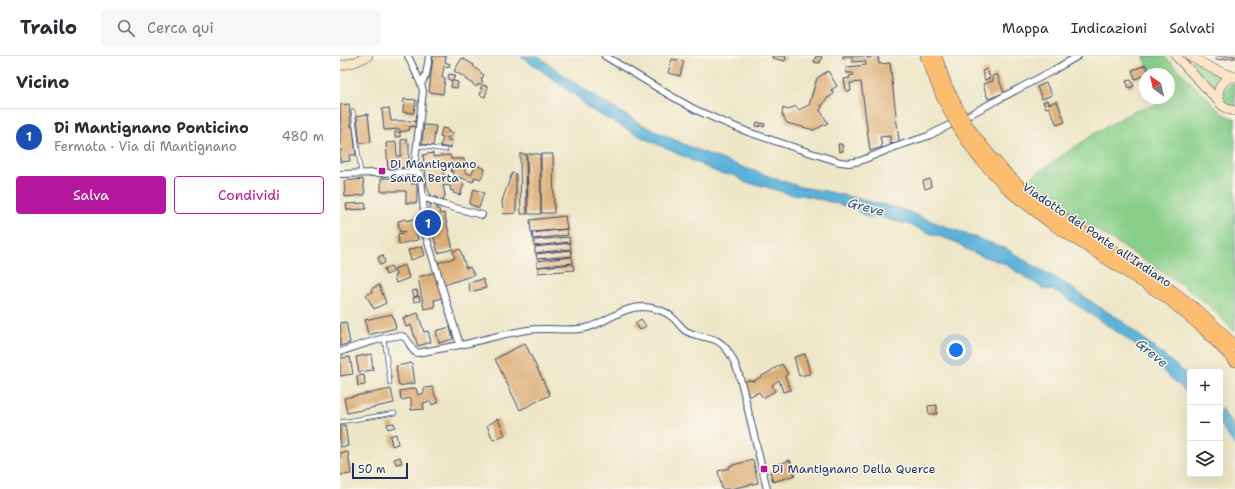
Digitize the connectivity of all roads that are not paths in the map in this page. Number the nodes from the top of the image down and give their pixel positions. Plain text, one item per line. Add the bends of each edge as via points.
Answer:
1 (368, 56) edge
2 (408, 56) edge
3 (430, 56) edge
4 (605, 56) edge
5 (926, 56) edge
6 (936, 56) edge
7 (939, 56) edge
8 (1078, 56) edge
9 (1176, 56) edge
10 (1190, 56) edge
11 (340, 66) edge
12 (941, 71) junction
13 (1235, 77) edge
14 (422, 84) junction
15 (1220, 102) junction
16 (354, 111) dead end
17 (1235, 111) edge
18 (961, 119) junction
19 (417, 146) junction
20 (446, 150) dead end
21 (414, 170) junction
22 (340, 174) edge
23 (361, 174) junction
24 (423, 197) junction
25 (482, 215) dead end
26 (384, 338) junction
27 (460, 345) junction
28 (1235, 347) edge
29 (340, 352) edge
30 (1235, 361) edge
31 (390, 383) dead end
32 (395, 414) dead end
33 (340, 422) edge
34 (767, 489) edge

1 - 11 street
2 - 14 street
3 - 14 street
4 - 18 street via 666,93 721,121 845,163 860,161 928,136
5 - 18 highway, Viadotto del Ponte all'Indiano via 942,97
6 - 12 highway, Viadotto del Ponte all'Indiano
7 - 12 highway
8 - 18 street
9 - 15 street
10 - 13 street via 1213,69
12 - 18 highway, Viadotto del Ponte all'Indiano
13 - 15 street via 1221,84 1218,91
14 - 19 street
15 - 17 street via 1227,109
16 - 23 lane
18 - 28 highway, Viadotto del Ponte all'Indiano via 1004,172 1031,196 1177,294
18 - 30 highway, Viadotto del Ponte all'Indiano via 977,156 1011,192 1051,223 1166,298 1204,329
19 - 20 lane
19 - 21 street
21 - 23 street
21 - 24 street via 421,177
22 - 23 street
24 - 25 street
24 - 27 street via 428,246
26 - 27 street via 403,336 417,353
26 - 29 street
26 - 31 lane
27 - 34 street via 541,328 588,327 632,308 650,308 665,313 685,330 718,341 730,355 743,392
32 - 33 lane

